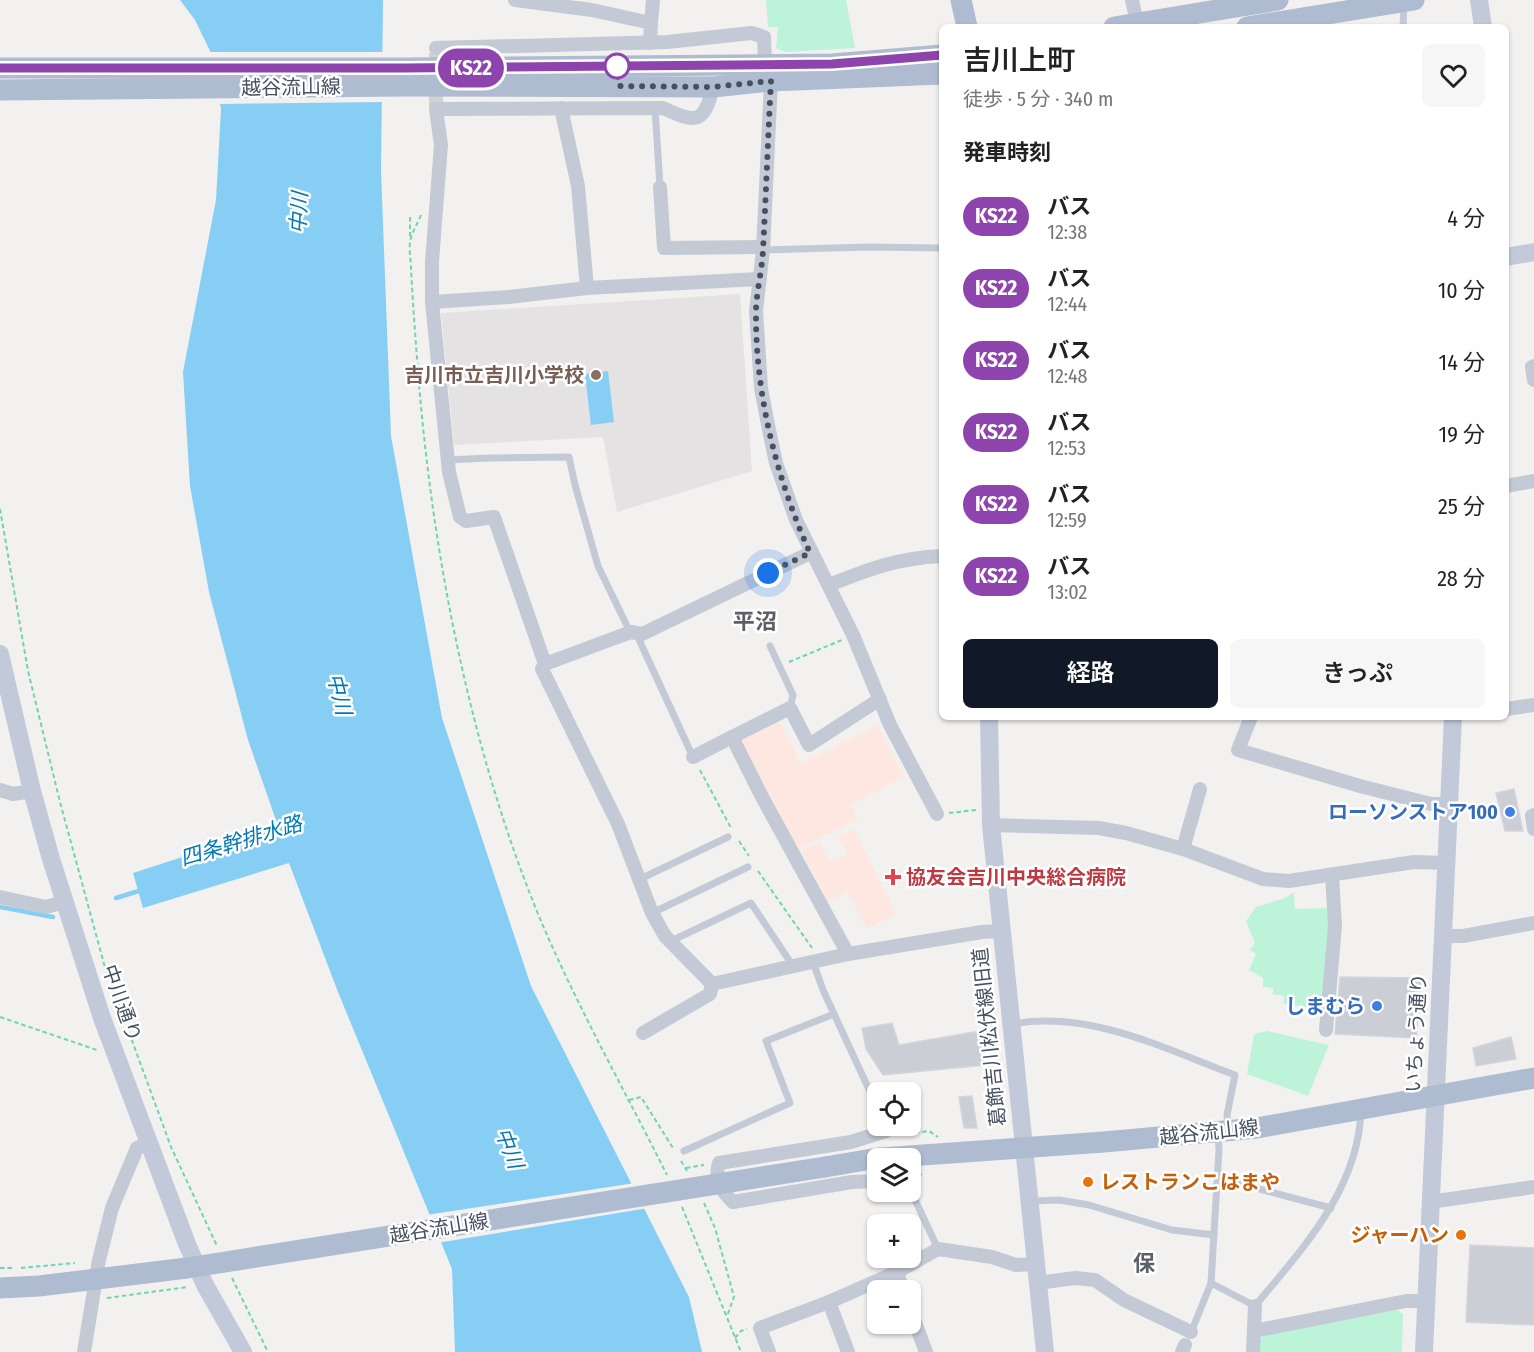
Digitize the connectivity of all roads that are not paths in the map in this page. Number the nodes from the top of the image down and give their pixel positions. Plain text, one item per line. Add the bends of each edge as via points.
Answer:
1 (514, 0) edge
2 (653, 0) edge
3 (961, 0) edge
4 (1132, 0) edge
5 (1278, 0) edge
6 (1479, 0) edge
7 (1409, 1) edge
8 (1343, 19) edge
9 (651, 23) junction
10 (1137, 23) junction
11 (966, 24) edge
12 (1131, 24) edge
13 (1283, 24) edge
14 (1404, 24) edge
15 (1483, 24) edge
16 (650, 43) junction
17 (436, 48) dead end
18 (939, 56) edge
19 (0, 68) edge
20 (768, 73) junction
21 (939, 74) edge
22 (405, 77) junction
23 (712, 87) junction
24 (0, 90) edge
25 (561, 108) junction
26 (655, 108) junction
27 (660, 187) joint
28 (763, 248) junction
29 (939, 248) edge
30 (1534, 252) edge
31 (1509, 256) edge
32 (759, 279) junction
33 (587, 288) junction
34 (432, 302) junction
35 (1534, 366) edge
36 (1534, 380) edge
37 (447, 460) junction
38 (1534, 481) edge
39 (1509, 485) edge
40 (810, 553) junction
41 (939, 556) edge
42 (829, 585) junction
43 (633, 633) junction
44 (770, 646) dead end
45 (0, 654) edge
46 (545, 664) junction
47 (879, 699) junction
48 (1534, 705) edge
49 (790, 708) junction
50 (1509, 709) edge
51 (989, 720) edge
52 (1250, 720) edge
53 (1454, 720) edge
54 (732, 737) junction
55 (693, 757) joint
56 (1200, 789) dead end
57 (0, 790) edge
58 (32, 791) junction
59 (1449, 804) junction
60 (937, 814) road end
61 (1534, 815) edge
62 (990, 817) junction
63 (1534, 829) edge
64 (728, 837) dead end
65 (1183, 849) junction
66 (1447, 863) junction
67 (748, 867) dead end
68 (1332, 874) junction
69 (638, 880) junction
70 (0, 897) edge
71 (64, 902) junction
72 (652, 913) junction
73 (1534, 923) edge
74 (1001, 931) junction
75 (1444, 936) junction
76 (671, 942) junction
77 (848, 954) junction
78 (813, 962) junction
79 (794, 966) junction
80 (712, 984) junction
81 (834, 1014) junction
82 (1011, 1025) junction
83 (1326, 1030) dead end
84 (644, 1033) dead end
85 (1534, 1078) edge
86 (867, 1085) edge
87 (1436, 1097) junction
88 (1361, 1110) junction
89 (1223, 1132) junction
90 (867, 1136) edge
91 (149, 1143) junction
92 (1023, 1148) junction
93 (684, 1151) dead end
94 (921, 1155) edge
95 (867, 1160) edge
96 (1217, 1178) junction
97 (867, 1181) edge
98 (1534, 1187) edge
99 (916, 1202) edge
100 (1029, 1202) junction
101 (1430, 1202) junction
102 (1331, 1208) junction
103 (1214, 1235) junction
104 (938, 1249) junction
105 (1035, 1264) junction
106 (897, 1272) junction
107 (900, 1280) edge
108 (1038, 1283) junction
109 (1211, 1283) junction
110 (0, 1288) edge
111 (1425, 1301) junction
112 (829, 1302) junction
113 (1255, 1306) junction
114 (1254, 1331) junction
115 (919, 1334) edge
116 (1186, 1343) edge
117 (84, 1352) edge
118 (243, 1352) edge
119 (769, 1352) edge
120 (848, 1352) edge
121 (926, 1352) edge
122 (1045, 1352) edge
123 (1253, 1352) edge
124 (1424, 1352) edge

1 - 9 street via 592,10
2 - 9 street
3 - 11 main road
4 - 10 street
5 - 10 main road
6 - 15 street
7 - 8 main road
7 - 14 lane
8 - 13 main road
9 - 16 street
10 - 12 main road
16 - 17 street
16 - 20 street via 758,34 764,37
18 - 20 main road, 越谷流山線
19 - 22 main road
20 - 21 main road, 越谷流山線
20 - 22 main road, 越谷流山線
20 - 23 main road, 越谷流山線
20 - 28 street
22 - 23 main road, 越谷流山線
22 - 24 main road, 越谷流山線
23 - 26 street via 701,116 692,118
25 - 26 street
25 - 33 street via 578,186
25 - 34 street via 436,109 441,145
26 - 27 lane
27 - 28 street via 664,248
28 - 29 lane
28 - 32 street
30 - 31 street
32 - 33 street
32 - 40 street via 759,362 768,424 776,463
33 - 34 street
34 - 37 street
35 - 36 street
37 - 43 lane via 569,457 598,566
37 - 46 street via 460,517 466,521 494,517
38 - 39 street
40 - 42 street
40 - 43 street via 642,633
41 - 42 street via 878,566
42 - 47 street
43 - 46 street
43 - 55 lane
44 - 49 lane via 793,695
45 - 58 street, 中川通り
46 - 69 street via 542,669 608,803
47 - 49 street via 809,745
47 - 60 street
48 - 50 street
49 - 54 street
51 - 62 street, 葛飾吉川松伏線旧道
52 - 59 street via 1238,750 1360,786 1431,804
53 - 59 street, いちょう通り
54 - 55 street
54 - 77 street
56 - 65 street
57 - 58 street via 13,794
58 - 71 street, 中川通り
59 - 66 street, いちょう通り
61 - 63 street
62 - 65 street via 1100,828
62 - 74 street, 葛飾吉川松伏線旧道
64 - 69 lane
65 - 68 street via 1263,879 1289,881
66 - 68 street via 1414,862
66 - 75 street, いちょう通り
67 - 72 lane
68 - 83 street via 1335,926
69 - 72 street
70 - 71 street via 46,906
71 - 91 street, 中川通り
72 - 76 street
73 - 75 street
74 - 77 street
74 - 82 street, 葛飾吉川松伏線旧道
75 - 87 street, いちょう通り
76 - 79 lane via 751,903
76 - 80 street
77 - 78 street
78 - 79 street
78 - 81 lane
79 - 80 street
80 - 84 street via 710,994
81 - 86 lane
81 - 93 lane via 766,1041 790,1103
82 - 89 lane via 1026,1022 1097,1026 1235,1075
82 - 92 street, 葛飾吉川松伏線旧道
85 - 87 main road, 越谷流山線
87 - 88 main road, 越谷流山線
87 - 101 street, いちょう通り
88 - 89 main road, 越谷流山線
88 - 102 lane via 1354,1159
89 - 92 main road, 越谷流山線
89 - 96 lane
90 - 97 street via 851,1142 719,1163 716,1173 723,1193 733,1202
91 - 117 street via 137,1148 112,1208
91 - 118 street, 中川通り via 187,1245
92 - 94 main road, 越谷流山線
92 - 100 street, 葛飾吉川松伏線旧道
95 - 110 main road, 越谷流山線, bridge via 188,1268
96 - 102 lane
96 - 103 lane
98 - 101 street
99 - 104 lane
100 - 103 lane via 1059,1200 1089,1205 1172,1230
100 - 105 street, 葛飾吉川松伏線旧道
101 - 111 street, いちょう通り
102 - 113 lane
103 - 109 lane
104 - 105 street
104 - 106 street
105 - 108 street, 葛飾吉川松伏線旧道
106 - 107 street
106 - 112 street
108 - 116 street via 1075,1278 1095,1280
108 - 122 street, 葛飾吉川松伏線旧道
109 - 113 lane
109 - 116 lane
111 - 114 street via 1406,1301
111 - 124 street, いちょう通り
112 - 119 street via 760,1328
112 - 120 street
113 - 114 street
114 - 123 street
115 - 121 street

